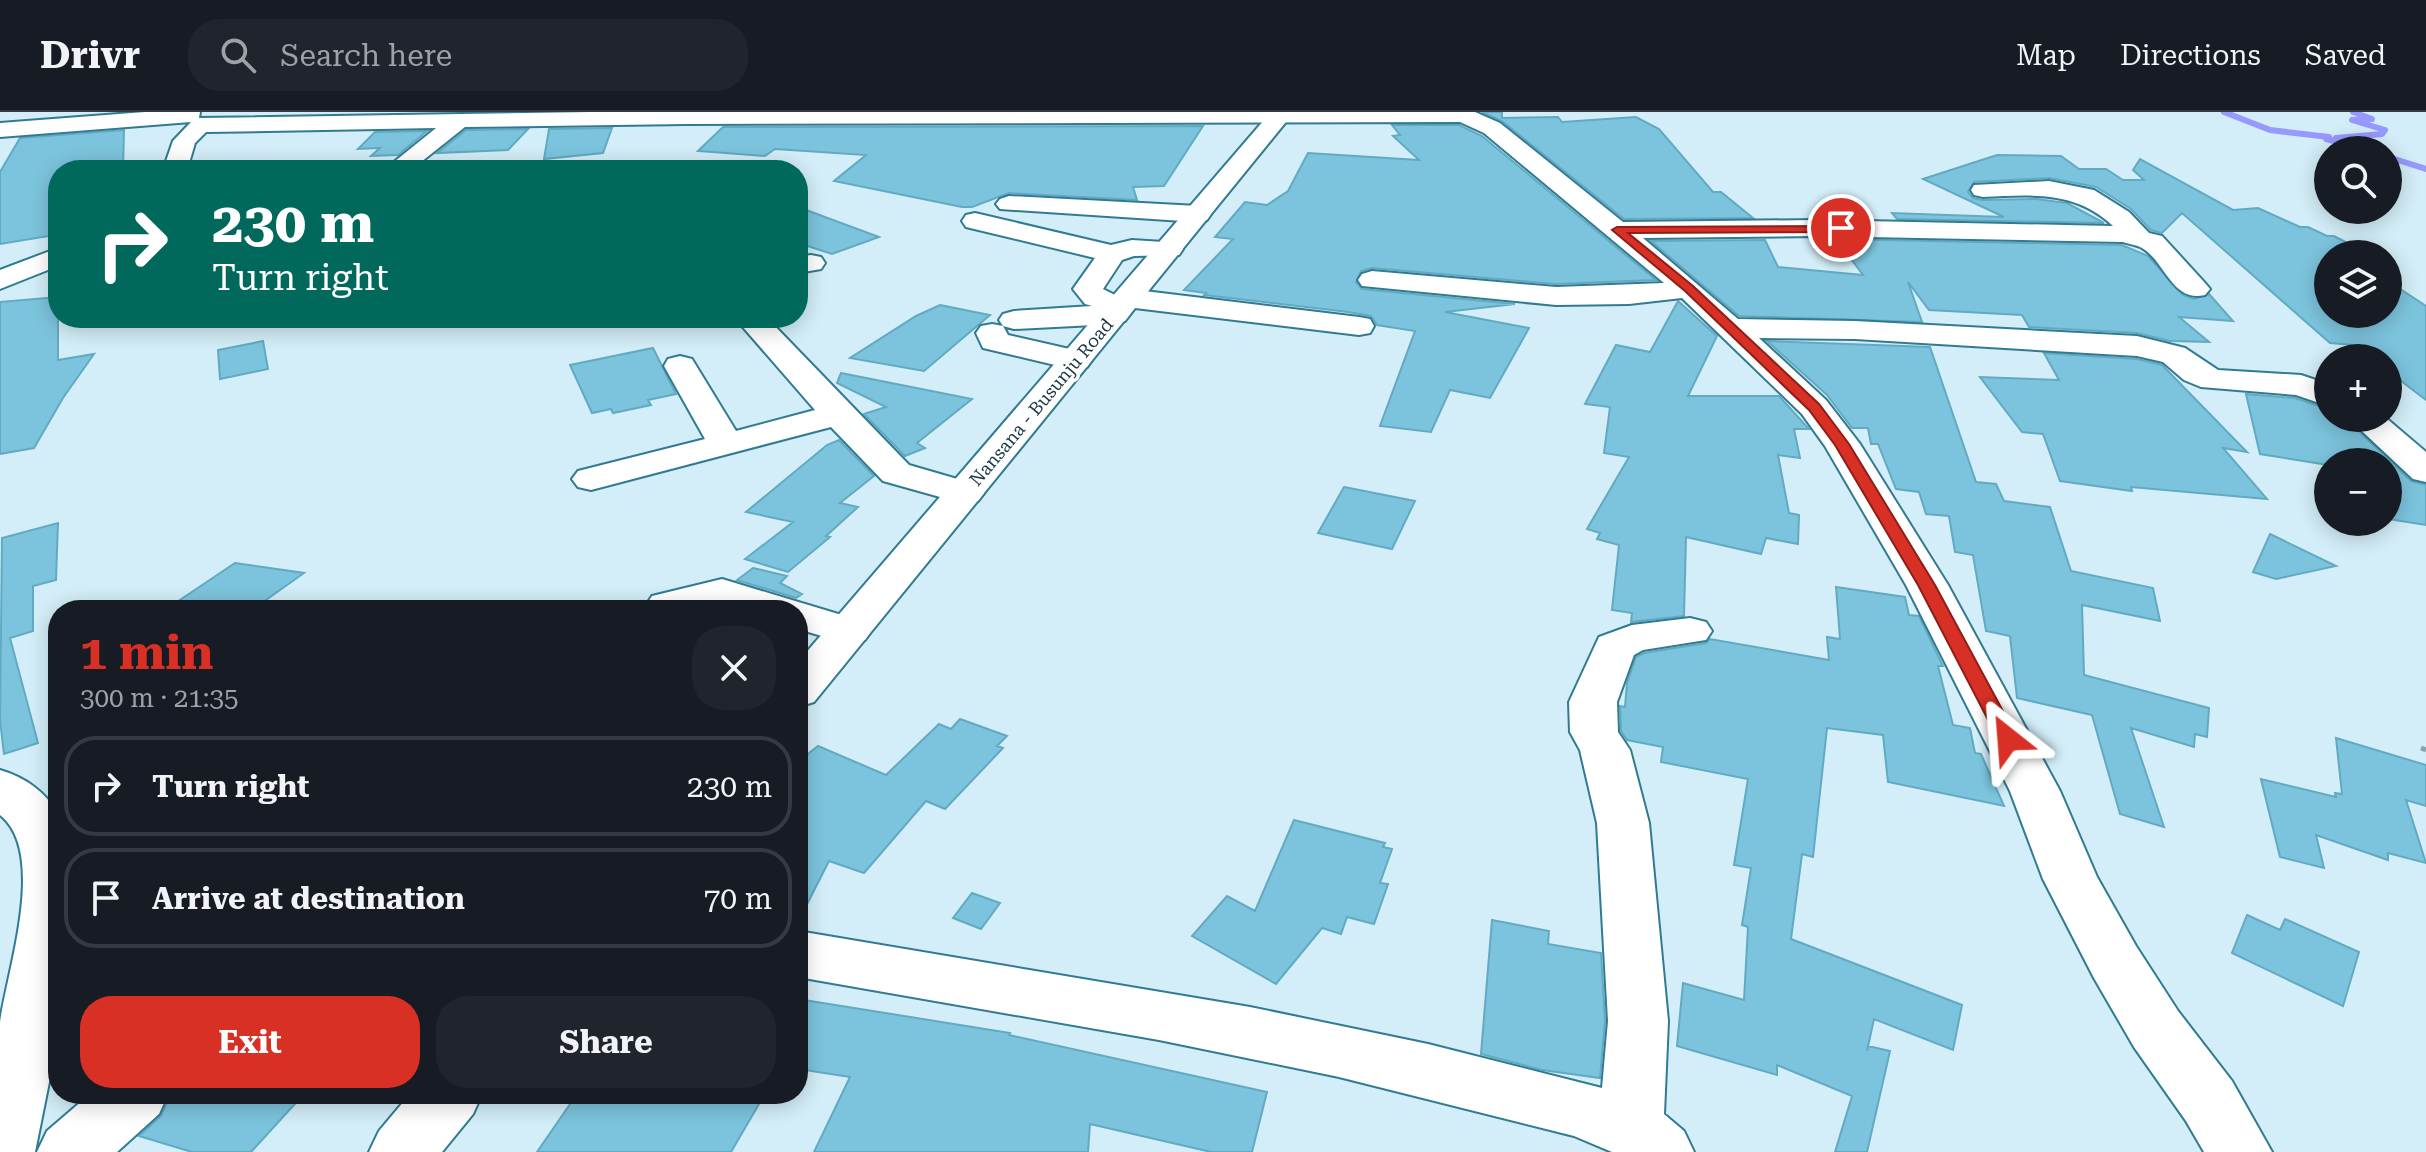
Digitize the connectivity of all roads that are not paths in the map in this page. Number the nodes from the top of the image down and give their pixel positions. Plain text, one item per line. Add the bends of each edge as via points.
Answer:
1 (1282, 113) edge
2 (558, 116) edge
3 (193, 117) edge
4 (459, 121) junction
5 (0, 130) edge
6 (178, 160) edge
7 (409, 160) edge
8 (1100, 184) dead end
9 (1983, 190) dead end
10 (1009, 204) dead end
11 (1088, 208) junction
12 (1198, 214) junction
13 (975, 221) dead end
14 (1617, 230) junction
15 (2138, 236) junction
16 (1169, 249) junction
17 (1112, 254) junction
18 (48, 260) edge
19 (0, 280) edge
20 (1372, 280) dead end
21 (1689, 289) junction
22 (2195, 289) dead end
23 (1121, 306) junction
24 (1359, 326) dead end
25 (759, 328) edge
26 (1732, 328) junction
27 (1076, 360) junction
28 (680, 366) dead end
29 (2314, 390) edge
30 (838, 415) junction
31 (2381, 432) edge
32 (726, 444) junction
33 (2426, 471) edge
34 (591, 479) dead end
35 (965, 493) junction
36 (688, 600) edge
37 (749, 600) edge
38 (808, 618) edge
39 (849, 631) junction
40 (1690, 631) dead end
41 (808, 680) edge
42 (0, 788) edge
43 (48, 857) edge
44 (48, 911) edge
45 (808, 956) edge
46 (125, 1104) edge
47 (442, 1104) edge
48 (1646, 1141) edge
49 (2, 1152) edge
50 (70, 1152) edge
51 (402, 1152) edge
52 (2239, 1152) edge

1 - 2 street
1 - 12 street, Nansana - Busunju Road
1 - 14 street via 1464,115 1492,128
2 - 4 street
3 - 4 street
3 - 5 street
3 - 6 street
4 - 7 street
8 - 11 street
9 - 15 street via 2072,190 2122,217
10 - 11 street
11 - 12 street
12 - 16 street, Nansana - Busunju Road
13 - 17 street
14 - 15 street via 1828,228
14 - 21 street
15 - 22 street via 2152,242
16 - 17 street via 1132,248
16 - 23 street, Nansana - Busunju Road
17 - 23 street via 1088,289 1095,298
18 - 19 street
20 - 21 street via 1556,296
21 - 26 street
23 - 24 street
23 - 27 street, Nansana - Busunju Road
23 - 27 street via 1062,316 1011,334
25 - 30 street
26 - 29 street via 2137,346 2166,351 2213,380
26 - 52 street via 1814,407 1856,468 1927,585 2028,777 2070,879 2115,962
27 - 35 street, Nansana - Busunju Road
28 - 32 street
30 - 32 street
30 - 35 street via 896,473
31 - 33 street
32 - 34 street
35 - 39 street, Nansana - Busunju Road
36 - 37 street via 722,592
38 - 39 street
39 - 41 street, Nansana - Busunju Road
40 - 48 street via 1632,638 1615,647 1593,702 1594,732 1605,750 1624,838
42 - 43 street via 31,812
44 - 49 street via 45,957
45 - 48 street via 1260,1035 1461,1079 1615,1121
46 - 50 street
47 - 51 street

